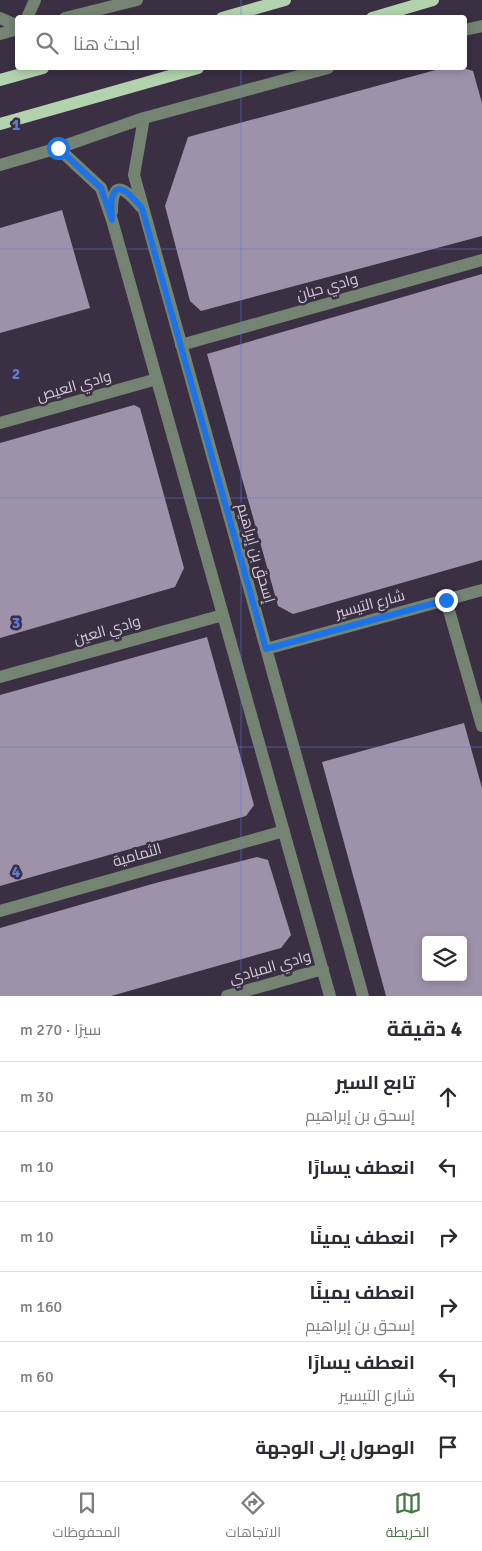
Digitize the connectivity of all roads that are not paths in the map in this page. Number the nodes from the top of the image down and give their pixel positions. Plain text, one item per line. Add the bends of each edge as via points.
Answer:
1 (35, 0) edge
2 (285, 0) edge
3 (434, 0) edge
4 (130, 1) edge
5 (28, 15) edge
6 (76, 15) edge
7 (232, 15) edge
8 (382, 15) edge
9 (0, 18) edge
10 (15, 26) edge
11 (482, 26) edge
12 (15, 29) edge
13 (467, 29) edge
14 (0, 34) edge
15 (37, 70) edge
16 (191, 70) edge
17 (321, 70) edge
18 (0, 80) edge
19 (144, 118) junction
20 (0, 124) edge
21 (58, 148) junction
22 (0, 165) edge
23 (142, 208) junction
24 (112, 220) junction
25 (482, 260) edge
26 (181, 345) junction
27 (157, 379) junction
28 (0, 423) edge
29 (482, 590) edge
30 (446, 600) junction
31 (223, 615) junction
32 (266, 649) junction
33 (0, 677) edge
34 (482, 726) edge
35 (284, 831) junction
36 (0, 911) edge
37 (323, 969) junction
38 (227, 996) edge
39 (330, 996) edge
40 (364, 996) edge

1 - 5 street
2 - 7 main road
3 - 8 main road
4 - 6 street
9 - 10 street
11 - 13 street
12 - 14 street
15 - 18 main road
16 - 20 main road
17 - 19 street
19 - 21 street
19 - 23 street, إسحق بن إبراهيم via 134,175
21 - 22 street
21 - 24 street via 101,188
23 - 24 street via 129,193 118,190 112,197
23 - 26 street, إسحق بن إبراهيم
24 - 27 street
25 - 26 street, وادي حبان
26 - 32 street, إسحق بن إبراهيم
27 - 28 street, وادي العيص
27 - 31 street
29 - 30 street, شارع التيسير
30 - 32 street, شارع التيسير
30 - 34 street
31 - 33 street, وادي العين
31 - 35 street
32 - 40 street, إسحق بن إبراهيم
35 - 36 street, الثمامية
35 - 37 street
37 - 38 street, وادي المبادي
37 - 39 street

